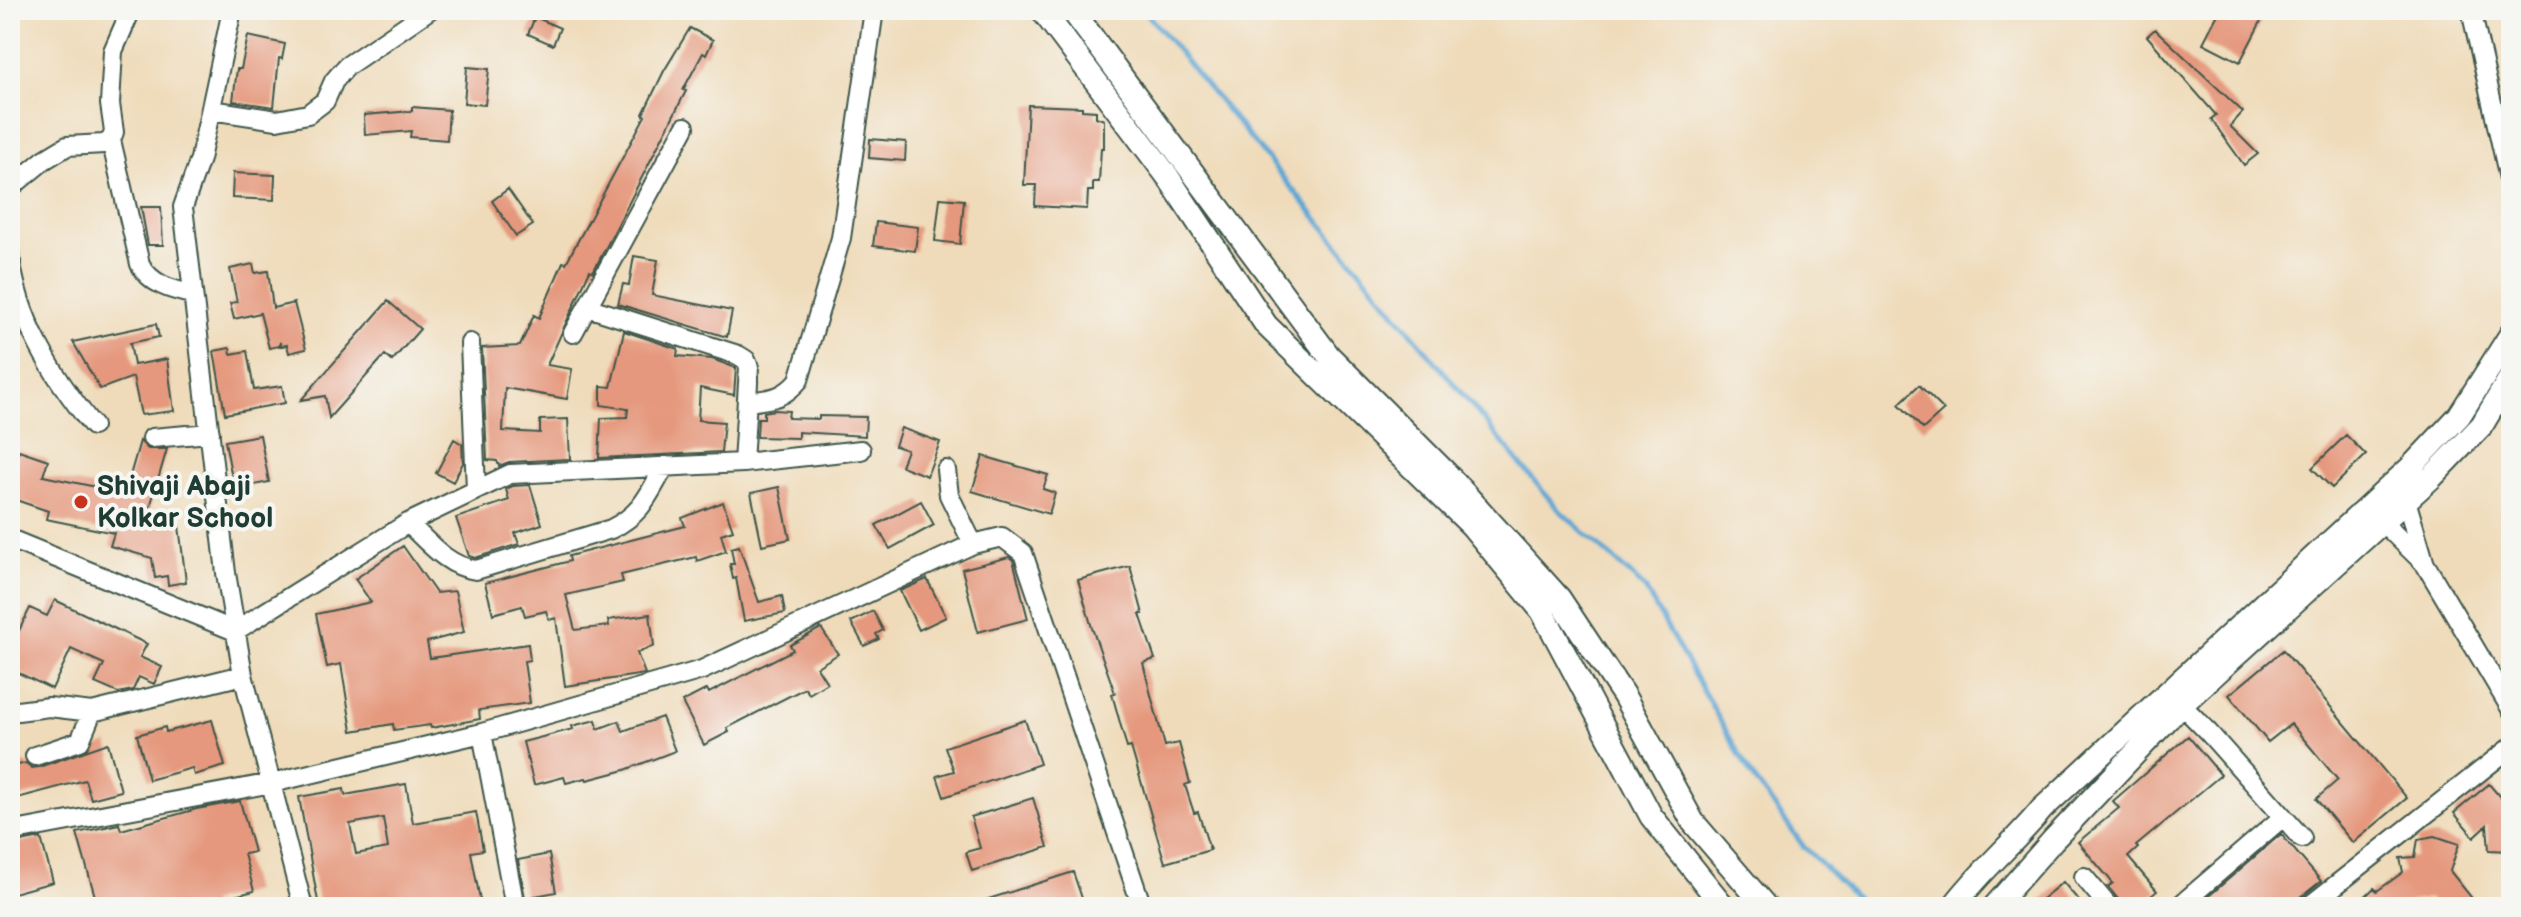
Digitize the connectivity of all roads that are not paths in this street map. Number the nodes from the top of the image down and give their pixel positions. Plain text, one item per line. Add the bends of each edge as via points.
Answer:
1 (131, 10) edge
2 (232, 10) edge
3 (429, 10) edge
4 (874, 10) edge
5 (1042, 10) edge
6 (1072, 10) edge
7 (2471, 10) edge
8 (211, 110) junction
9 (685, 127) dead end
10 (111, 140) junction
11 (10, 185) edge
12 (2511, 187) edge
13 (10, 254) edge
14 (192, 294) junction
15 (587, 307) junction
16 (573, 333) dead end
17 (2511, 334) edge
18 (470, 343) dead end
19 (2511, 376) edge
20 (747, 402) junction
21 (93, 426) dead end
22 (210, 433) junction
23 (152, 438) dead end
24 (861, 450) dead end
25 (743, 463) junction
26 (665, 466) junction
27 (946, 470) dead end
28 (2402, 489) junction
29 (476, 490) junction
30 (2375, 514) junction
31 (408, 523) junction
32 (10, 539) edge
33 (973, 544) junction
34 (2425, 564) junction
35 (235, 631) junction
36 (243, 675) junction
37 (2175, 699) junction
38 (2511, 709) edge
39 (10, 712) edge
40 (92, 712) junction
41 (482, 733) junction
42 (2511, 747) edge
43 (35, 756) dead end
44 (272, 783) junction
45 (2283, 817) junction
46 (10, 832) edge
47 (2302, 838) dead end
48 (2084, 877) dead end
49 (303, 907) edge
50 (515, 907) edge
51 (1142, 907) edge
52 (1724, 907) edge
53 (1766, 907) edge
54 (1953, 907) edge
55 (1994, 907) edge
56 (2109, 907) edge
57 (2178, 907) edge
58 (2308, 907) edge

1 - 10 street via 113,51
2 - 8 street
3 - 8 street via 347,66 325,101 308,114 277,120
4 - 20 street via 841,238 799,380 788,393
5 - 52 main road via 1168,177 1266,325 1472,526 1542,611 1651,816
6 - 53 main road via 1329,356 1447,474 1559,598 1624,696 1693,822
7 - 12 street
8 - 14 street via 183,207
9 - 15 street
10 - 11 street via 67,146
10 - 14 street via 140,264 158,283
13 - 21 street via 13,279 44,358
14 - 22 street
15 - 16 street
15 - 20 street via 738,355 749,367
17 - 28 main road via 2459,416
18 - 29 street
19 - 28 main road via 2482,425
20 - 25 street
22 - 23 street
22 - 35 street
24 - 25 street
25 - 26 street
26 - 29 street via 510,474
26 - 31 street via 639,511 627,521 476,570 451,562
27 - 33 street via 949,495
28 - 30 main road
28 - 34 street
29 - 31 street
30 - 34 street
30 - 37 main road
31 - 35 street
32 - 35 street
33 - 41 street via 702,670
33 - 51 street via 1002,537 1023,553
34 - 38 street
35 - 36 street
36 - 40 street
36 - 44 street
37 - 45 street
37 - 54 main road via 2042,809
37 - 55 main road
39 - 40 street via 49,707
40 - 43 street via 80,741
41 - 44 street
41 - 50 street
42 - 58 street
44 - 46 street
44 - 49 street
45 - 47 street
45 - 57 street
48 - 56 street

